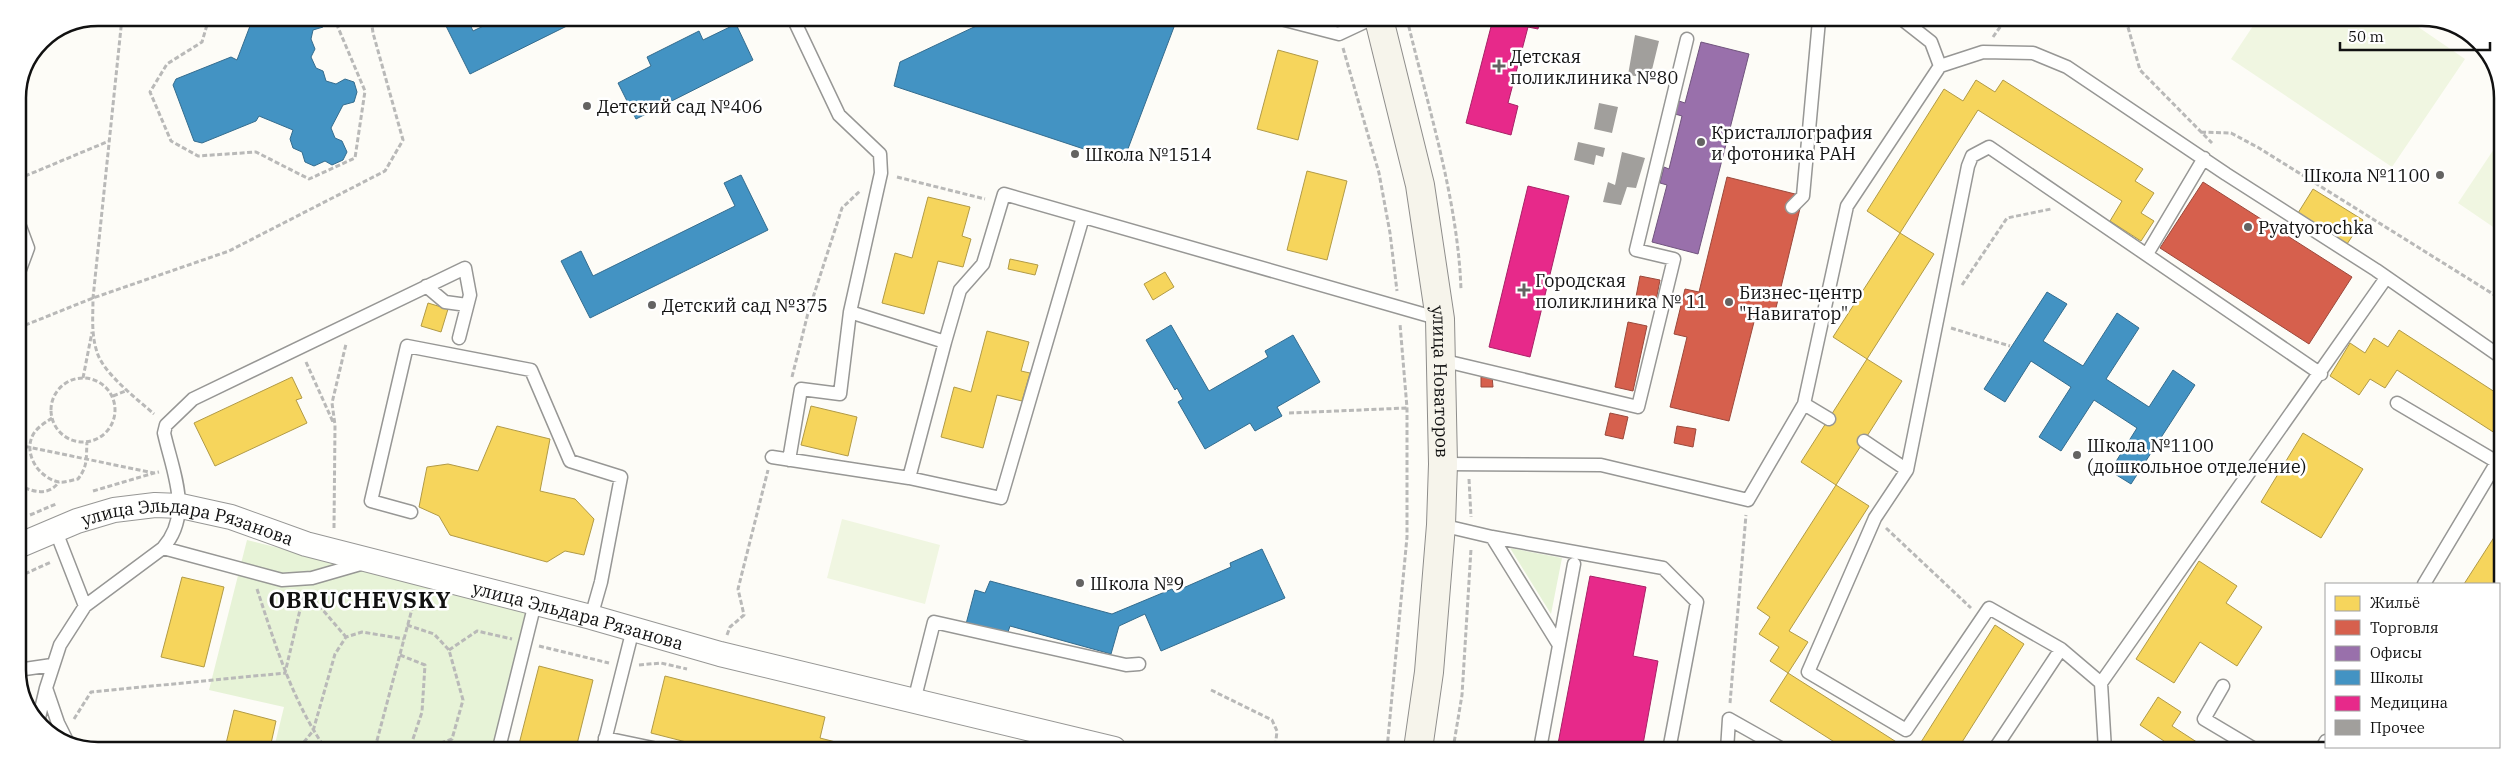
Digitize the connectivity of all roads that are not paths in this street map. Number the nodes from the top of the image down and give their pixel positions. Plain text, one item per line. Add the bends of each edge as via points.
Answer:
1 (797, 26) edge
2 (1306, 26) edge
3 (1357, 26) edge
4 (1381, 26) edge
5 (1818, 26) edge
6 (1911, 26) edge
7 (1687, 39) dead end
8 (1940, 66) junction
9 (2204, 158) junction
10 (1792, 207) dead end
11 (1083, 217) junction
12 (2147, 254) junction
13 (2386, 278) junction
14 (426, 286) junction
15 (468, 305) junction
16 (850, 312) junction
17 (1440, 319) junction
18 (459, 338) dead end
19 (945, 342) junction
20 (2494, 352) edge
21 (1441, 360) junction
22 (2320, 374) junction
23 (2397, 403) dead end
24 (1804, 404) junction
25 (1829, 419) dead end
26 (1864, 441) dead end
27 (772, 457) dead end
28 (789, 460) junction
29 (2494, 460) edge
30 (1443, 464) junction
31 (2494, 467) edge
32 (1907, 470) junction
33 (909, 478) junction
34 (181, 506) junction
35 (412, 512) dead end
36 (1441, 525) junction
37 (55, 529) junction
38 (1492, 536) junction
39 (26, 542) edge
40 (163, 548) junction
41 (371, 561) junction
42 (1574, 564) dead end
43 (2425, 583) edge
44 (535, 603) junction
45 (86, 606) junction
46 (591, 617) junction
47 (633, 628) junction
48 (1559, 645) junction
49 (2061, 649) junction
50 (1139, 664) dead end
51 (52, 665) junction
52 (26, 669) edge
53 (2101, 683) junction
54 (2223, 686) dead end
55 (46, 688) junction
56 (914, 701) junction
57 (40, 713) edge
58 (63, 732) edge
59 (500, 742) edge
60 (604, 742) edge
61 (1085, 742) edge
62 (1419, 742) edge
63 (1541, 742) edge
64 (1671, 742) edge
65 (1728, 742) edge
66 (1770, 742) edge
67 (1999, 742) edge
68 (2105, 742) edge
69 (2243, 742) edge

1 - 16 lane via 839,115 880,154 881,173
2 - 3 lane via 1340,34
4 - 17 street, улица Новаторов via 1420,185
5 - 10 lane via 1803,196
6 - 8 lane via 1931,42
7 - 21 lane via 1636,250 1674,259 1638,407
8 - 9 lane via 1983,52 2033,53 2067,67
8 - 24 lane via 1847,206
9 - 12 lane
9 - 13 lane
11 - 17 lane
11 - 19 lane via 1004,194 983,264 960,290
11 - 33 lane via 1001,498
12 - 22 lane
12 - 32 lane via 1989,147 1972,156
13 - 20 lane
13 - 22 lane
14 - 15 lane via 445,302
14 - 15 lane via 465,268 470,295
14 - 34 lane via 193,399 166,425 164,434
15 - 18 lane
16 - 19 lane
16 - 28 lane via 840,394 802,389
17 - 21 street, улица Новаторов
19 - 33 lane
21 - 30 street, улица Новаторов
22 - 53 lane
23 - 29 lane
24 - 25 lane
24 - 30 lane via 1748,500 1601,465
26 - 32 lane
27 - 28 lane
28 - 33 lane
30 - 36 street, улица Новаторов
31 - 43 lane
32 - 49 lane via 1875,518 1808,672 1906,730 1989,608
34 - 37 street, улица Эльдара Рязанова via 155,505 114,510
34 - 40 lane via 177,527
34 - 41 street, улица Эльдара Рязанова via 231,517 306,544
35 - 46 lane via 371,501 407,346 531,370 570,462 621,477
36 - 38 lane
36 - 62 street, улица Новаторов via 1429,672
37 - 39 street, улица Эльдара Рязанова
37 - 45 lane
38 - 48 lane
38 - 64 lane via 1663,568 1697,602
40 - 41 lane via 304,585
40 - 45 lane
41 - 44 street, улица Эльдара Рязанова
42 - 48 lane
44 - 46 street, улица Эльдара Рязанова
44 - 59 lane
45 - 51 lane via 67,633
46 - 47 street, улица Эльдара Рязанова
47 - 56 street, улица Эльдара Рязанова via 720,654
47 - 60 lane
48 - 63 lane
49 - 53 lane
49 - 67 lane
50 - 56 lane via 1126,665 934,622
51 - 52 lane
51 - 55 lane
53 - 68 lane
54 - 69 lane via 2204,719
55 - 57 lane
55 - 58 lane
56 - 61 street, улица Эльдара Рязанова
65 - 66 lane via 1729,719

